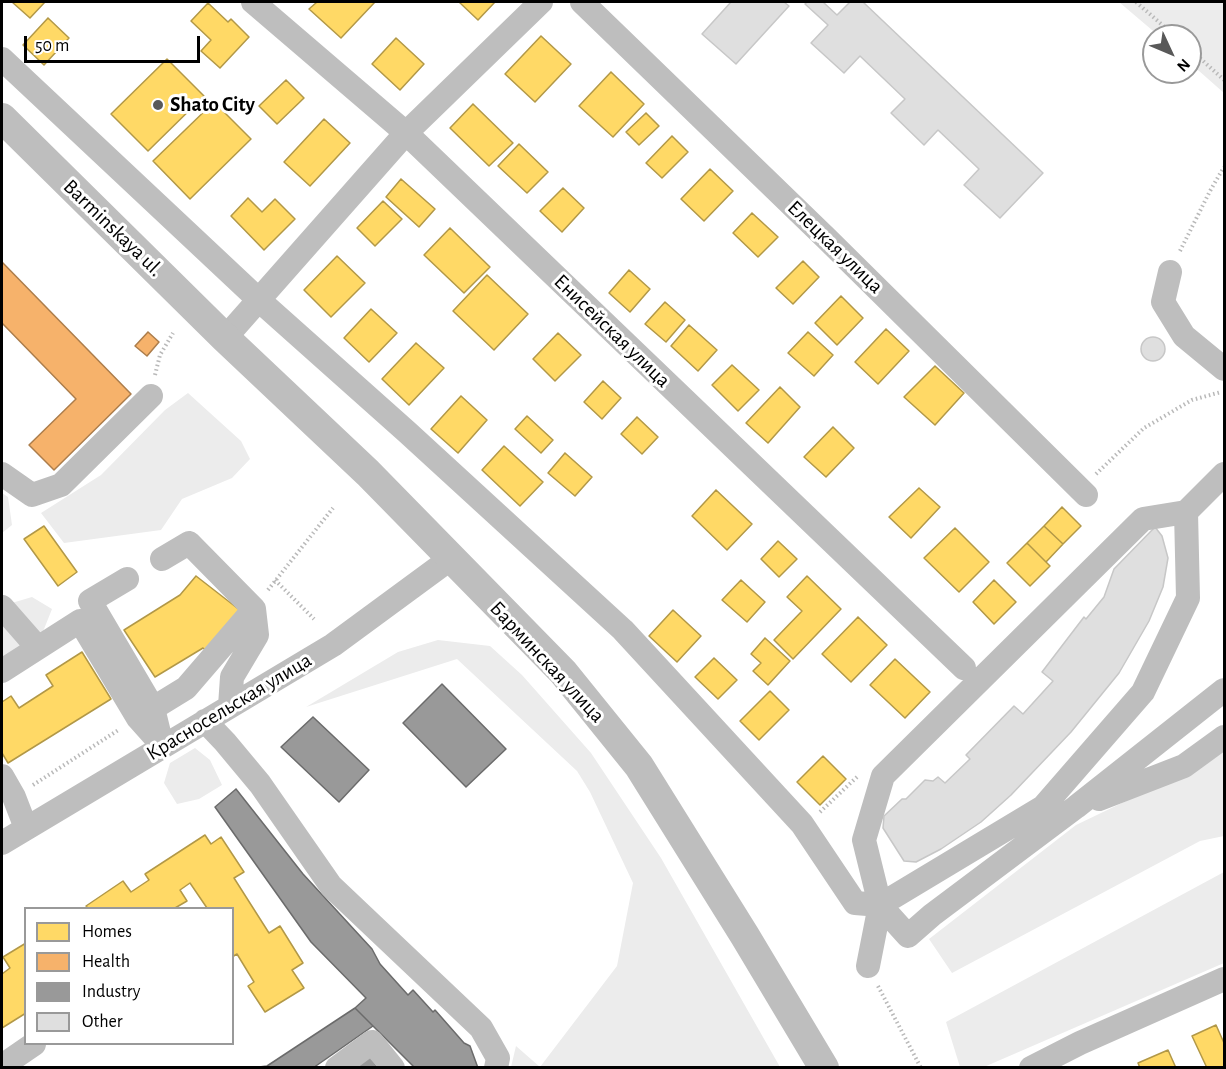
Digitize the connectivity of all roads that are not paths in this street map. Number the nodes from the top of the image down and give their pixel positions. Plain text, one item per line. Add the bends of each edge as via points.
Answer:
1 (253, 2) edge
2 (541, 2) edge
3 (582, 2) edge
4 (2, 59) edge
5 (2, 118) edge
6 (406, 133) junction
7 (1170, 272) road end
8 (260, 301) junction
9 (225, 338) junction
10 (1224, 369) edge
11 (151, 396) road end
12 (2, 474) edge
13 (1224, 474) edge
14 (1083, 492) road end
15 (1186, 512) junction
16 (162, 559) dead end
17 (450, 559) junction
18 (128, 579) dead end
19 (2, 607) edge
20 (254, 609) junction
21 (38, 648) junction
22 (964, 668) dead end
23 (2, 671) edge
24 (1224, 690) edge
25 (230, 706) junction
26 (146, 713) junction
27 (205, 721) junction
28 (1224, 737) edge
29 (163, 746) junction
30 (2, 776) edge
31 (1076, 807) junction
32 (26, 828) junction
33 (2, 843) edge
34 (880, 905) junction
35 (867, 966) road end
36 (1224, 979) edge
37 (33, 1045) edge
38 (2, 1066) edge
39 (337, 1068) edge
40 (393, 1068) edge
41 (496, 1068) edge
42 (824, 1068) edge
43 (1031, 1068) edge

1 - 6 street, Енисейская улица
2 - 6 street
3 - 14 street, Елецкая улица
4 - 8 street
5 - 9 main road, Barminskaya ul.
6 - 8 street
6 - 22 street, Енисейская улица
7 - 10 street via 1163,302 1184,336
8 - 9 street
8 - 34 street via 622,630 802,824 855,903
9 - 17 main road, Барминская улица via 368,473
11 - 12 street via 61,485 32,495
13 - 15 street
15 - 34 street via 1188,597 1143,692 1043,807
15 - 34 street via 1143,519 883,776 864,840
16 - 20 street via 189,543
17 - 25 street, Красносельская улица via 333,645
17 - 42 main road, Барминская улица via 563,672 639,766
18 - 26 street via 90,601
19 - 21 street
20 - 25 street via 257,635 232,677
20 - 26 street via 186,688
21 - 23 street
21 - 26 street via 80,621
24 - 31 street
25 - 27 street, Красносельская улица
26 - 29 street
27 - 29 street, Красносельская улица
27 - 41 street via 260,784 331,886 481,1028 498,1058
28 - 31 street via 1184,766
29 - 32 street, Красносельская улица
30 - 32 street
31 - 34 street via 908,936
32 - 33 street, Красносельская улица
34 - 35 street
36 - 43 street
37 - 38 street
39 - 40 street via 372,1042

